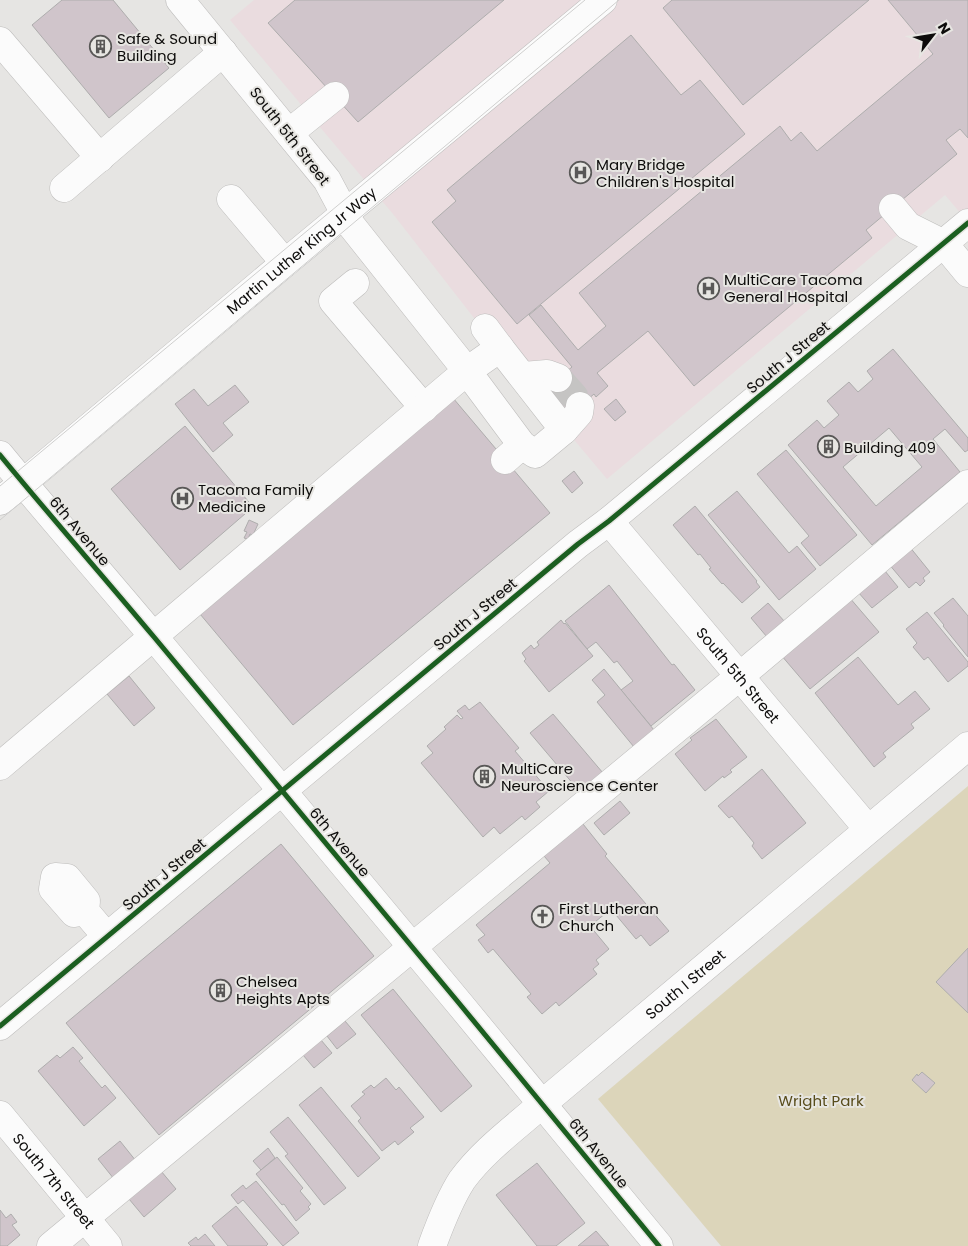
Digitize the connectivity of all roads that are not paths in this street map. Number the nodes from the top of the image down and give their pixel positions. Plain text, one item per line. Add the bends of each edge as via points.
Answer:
1 (180, 0) edge
2 (603, 0) edge
3 (0, 41) edge
4 (223, 52) junction
5 (335, 96) dead end
6 (289, 133) junction
7 (100, 158) junction
8 (64, 188) dead end
9 (231, 199) dead end
10 (893, 208) dead end
11 (345, 214) junction
12 (968, 223) edge
13 (944, 244) junction
14 (285, 263) junction
15 (968, 273) edge
16 (355, 283) dead end
17 (467, 371) junction
18 (523, 376) junction
19 (558, 378) tunnel mouth
20 (580, 406) dead end
21 (424, 408) junction
22 (564, 430) junction
23 (0, 455) edge
24 (23, 484) junction
25 (968, 484) edge
26 (0, 501) edge
27 (609, 521) junction
28 (154, 637) junction
29 (740, 676) junction
30 (968, 746) edge
31 (0, 766) edge
32 (282, 792) junction
33 (868, 829) junction
34 (85, 912) dead end
35 (108, 937) junction
36 (412, 948) junction
37 (0, 1026) edge
38 (542, 1104) junction
39 (0, 1115) edge
40 (85, 1218) junction
41 (51, 1246) edge
42 (108, 1246) edge
43 (432, 1246) edge
44 (660, 1246) edge

1 - 4 main road, South 5th Street
2 - 11 main road, Martin Luther King Jr Way
3 - 7 main road
4 - 6 main road, South 5th Street
4 - 7 main road
5 - 6 main road
6 - 11 main road, South 5th Street via 327,180
7 - 8 main road
9 - 14 main road
10 - 13 main road via 908,226
11 - 14 main road, Martin Luther King Jr Way
11 - 17 main road, South 5th Street
12 - 13 main road, South J Street
13 - 15 main road
13 - 27 main road, South J Street
14 - 24 main road, Martin Luther King Jr Way
16 - 21 main road via 333,301
17 - 18 main road via 493,338
17 - 21 main road
17 - 22 main road, South 5th Street via 513,452 535,454
18 - 19 main road via 547,374
18 - 22 main road
20 - 22 main road via 579,413
21 - 28 main road
23 - 24 main road, 6th Avenue
24 - 26 main road, Martin Luther King Jr Way
24 - 28 main road, 6th Avenue
25 - 29 main road
27 - 29 main road, South 5th Street
27 - 32 main road, South J Street
28 - 31 main road
28 - 32 main road, 6th Avenue
29 - 33 main road, South 5th Street
29 - 36 main road
30 - 33 main road, South I Street
32 - 35 main road, South J Street
32 - 36 main road, 6th Avenue
33 - 38 main road, South I Street
34 - 35 main road
35 - 37 main road, South J Street
36 - 38 main road, 6th Avenue
36 - 40 main road
38 - 43 main road, South I Street via 481,1157 462,1180
38 - 44 main road, 6th Avenue
39 - 40 main road, South 7th Street
40 - 41 main road
40 - 42 main road, South 7th Street

